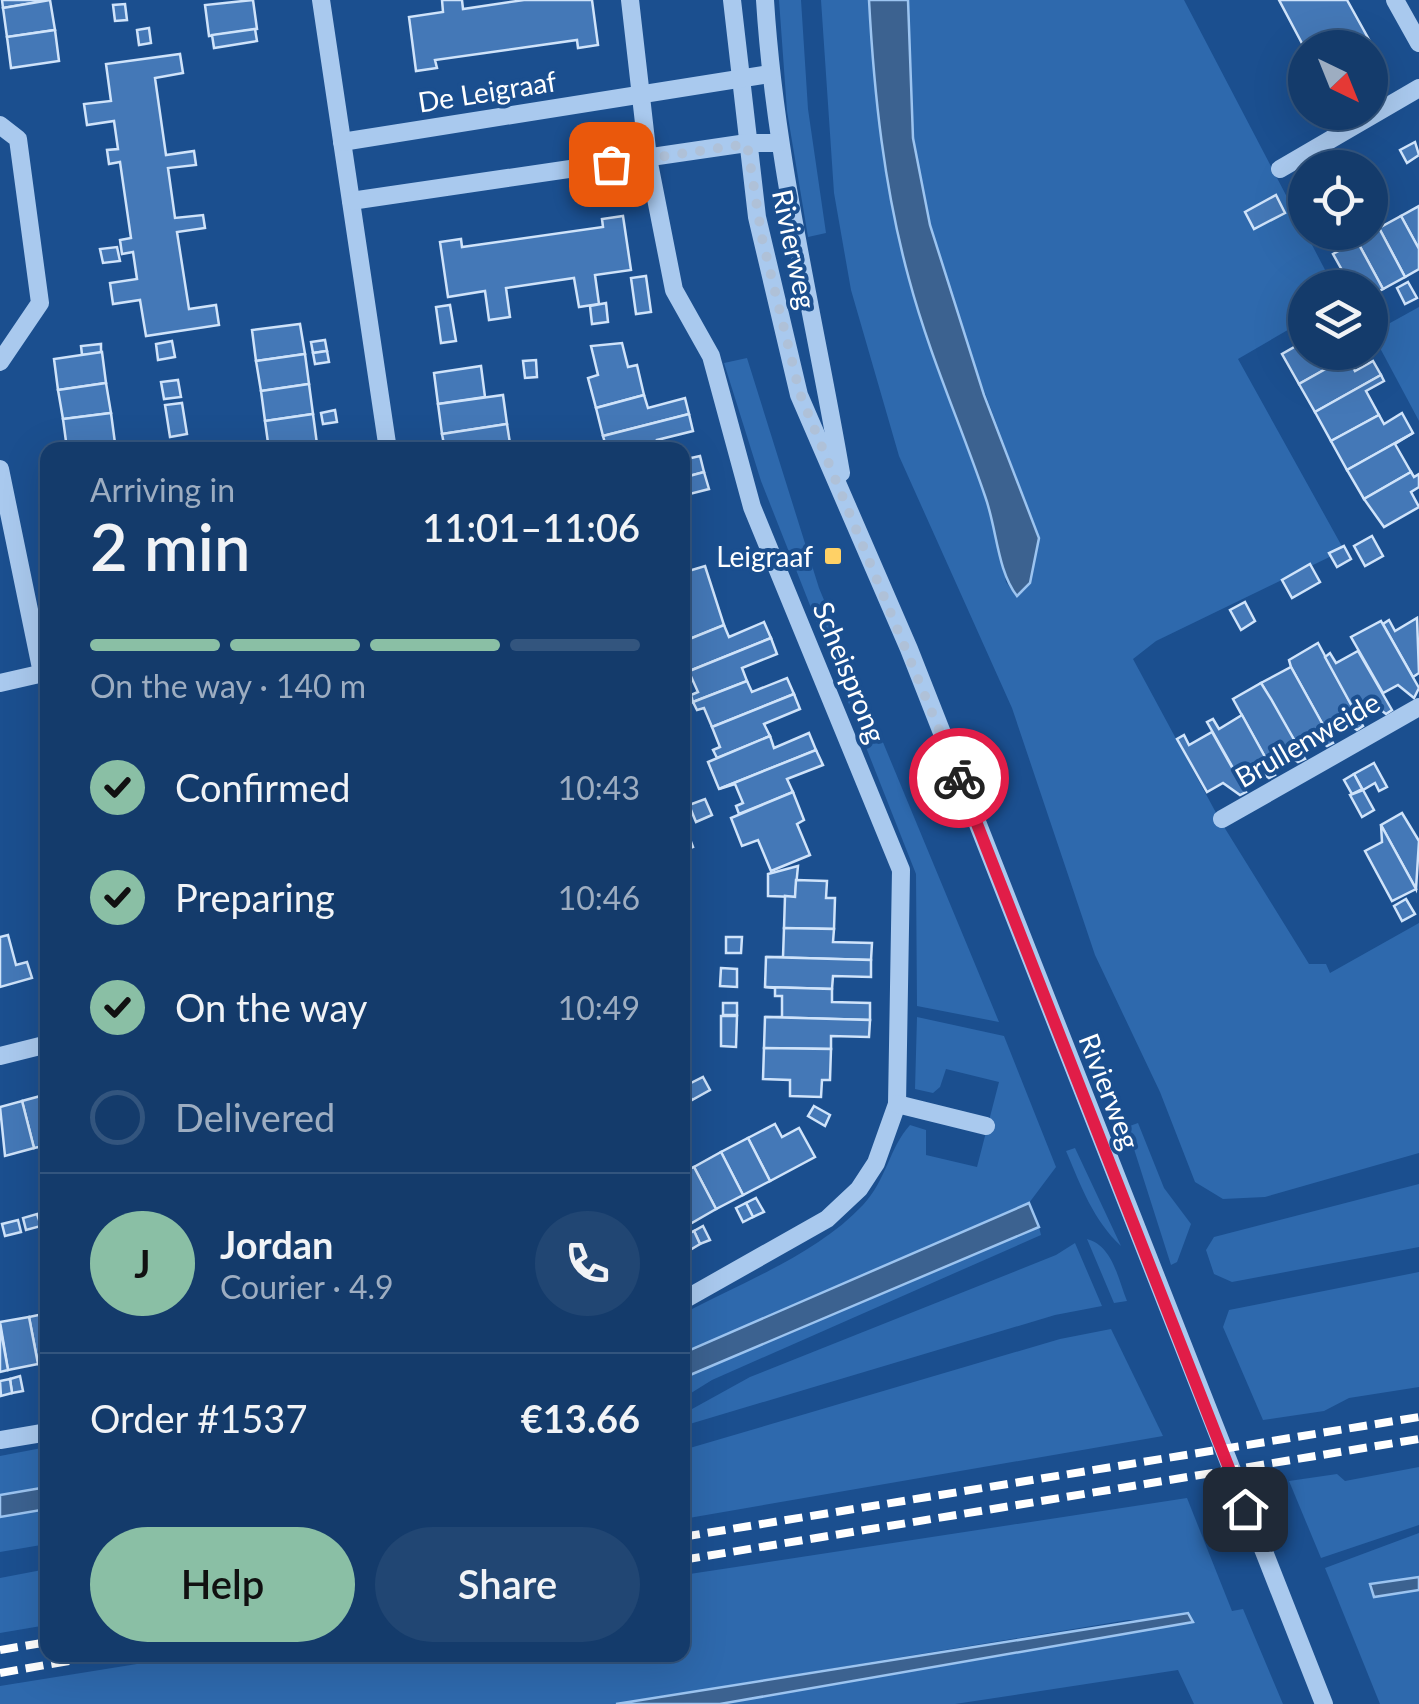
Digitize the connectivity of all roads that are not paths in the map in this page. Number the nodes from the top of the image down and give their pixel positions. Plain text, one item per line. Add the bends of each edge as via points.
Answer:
1 (322, 0) edge
2 (630, 0) edge
3 (732, 0) edge
4 (764, 0) edge
5 (1395, 0) edge
6 (1419, 43) edge
7 (770, 74) junction
8 (742, 79) junction
9 (1419, 88) edge
10 (640, 95) junction
11 (0, 125) edge
12 (342, 142) junction
13 (778, 143) junction
14 (747, 144) junction
15 (648, 158) junction
16 (1280, 169) dead end
17 (351, 201) junction
18 (0, 362) edge
19 (387, 442) edge
20 (0, 468) edge
21 (845, 498) junction
22 (40, 649) edge
23 (40, 673) edge
24 (0, 683) edge
25 (1419, 707) edge
26 (1222, 819) dead end
27 (40, 1046) edge
28 (0, 1056) edge
29 (897, 1104) junction
30 (986, 1126) dead end
31 (690, 1296) edge
32 (40, 1433) edge
33 (0, 1440) edge
34 (1324, 1704) edge

1 - 12 street
2 - 10 street
3 - 8 street, Rivierweg
4 - 7 street, Rivierweg
5 - 6 street
7 - 8 street, De Leigraaf
7 - 13 street, Rivierweg
8 - 10 street, De Leigraaf
8 - 14 street, Rivierweg
9 - 16 street
10 - 12 street, De Leigraaf
10 - 15 street
11 - 18 street via 18,139 40,304
12 - 17 street
13 - 14 street
13 - 21 street, Rivierweg
14 - 15 street
14 - 21 street, Rivierweg via 760,232 800,394
15 - 17 street
15 - 29 street, Scheisprong via 674,290 711,356 752,507 901,870
17 - 19 street
20 - 22 street
21 - 34 street, Rivierweg
23 - 24 street
25 - 26 street, Brullenweide
27 - 28 street
29 - 30 street
29 - 31 street, Scheisprong via 876,1163 827,1219
32 - 33 street

